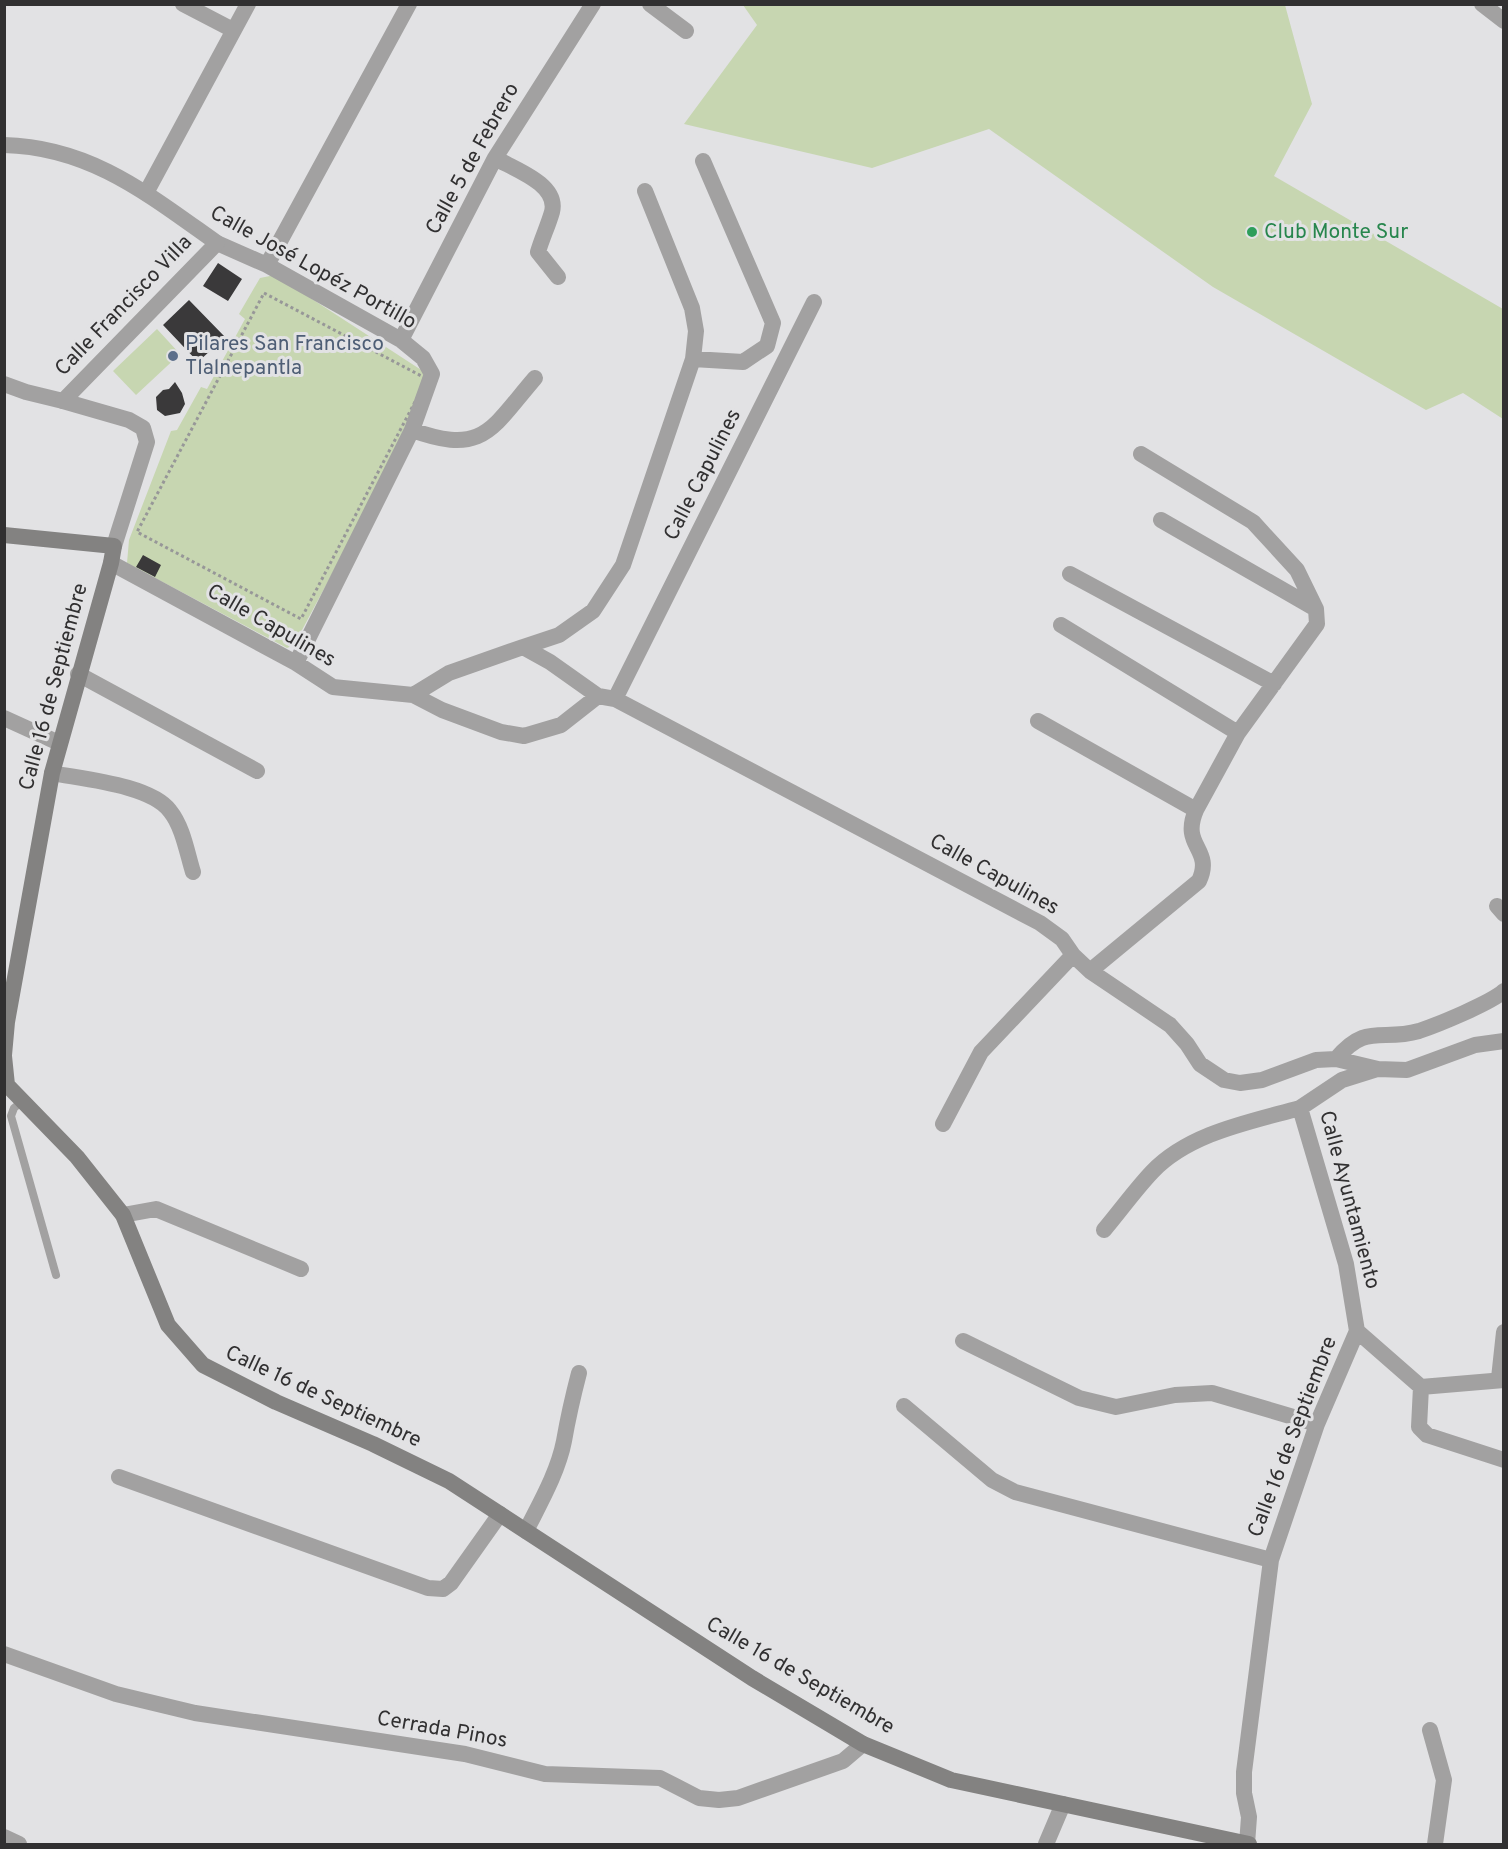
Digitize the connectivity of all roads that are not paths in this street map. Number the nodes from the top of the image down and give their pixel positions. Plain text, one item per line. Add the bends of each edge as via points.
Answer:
1 (183, 4) edge
2 (248, 4) edge
3 (410, 4) edge
4 (593, 4) edge
5 (650, 4) edge
6 (1482, 4) edge
7 (1503, 21) edge
8 (233, 30) junction
9 (686, 32) dead end
10 (4, 145) edge
11 (495, 158) junction
12 (703, 161) dead end
13 (645, 191) dead end
14 (146, 193) junction
15 (217, 243) junction
16 (267, 265) junction
17 (558, 277) dead end
18 (814, 302) dead end
19 (401, 340) junction
20 (693, 359) junction
21 (536, 378) dead end
22 (4, 384) edge
23 (63, 401) junction
24 (411, 430) junction
25 (1141, 454) dead end
26 (1161, 520) dead end
27 (4, 535) edge
28 (112, 554) junction
29 (1070, 574) dead end
30 (1316, 609) junction
31 (1061, 625) dead end
32 (523, 647) junction
33 (296, 663) junction
34 (78, 674) junction
35 (1274, 684) junction
36 (413, 695) junction
37 (598, 696) junction
38 (615, 699) junction
39 (4, 718) edge
40 (1038, 721) dead end
41 (1238, 733) junction
42 (59, 743) junction
43 (257, 771) dead end
44 (52, 773) junction
45 (1196, 810) junction
46 (193, 872) dead end
47 (1073, 955) junction
48 (1090, 971) junction
49 (1503, 991) edge
50 (1503, 1041) edge
51 (4, 1056) edge
52 (1336, 1059) junction
53 (1378, 1069) junction
54 (6, 1085) edge
55 (24, 1100) junction
56 (1300, 1108) junction
57 (943, 1124) dead end
58 (123, 1215) junction
59 (1104, 1230) dead end
60 (301, 1269) dead end
61 (56, 1275) dead end
62 (1357, 1331) junction
63 (1503, 1332) edge
64 (963, 1341) dead end
65 (579, 1373) dead end
66 (1501, 1379) edge
67 (1421, 1387) junction
68 (904, 1406) dead end
69 (1317, 1424) junction
70 (1503, 1460) edge
71 (119, 1477) dead end
72 (500, 1514) junction
73 (526, 1531) junction
74 (1271, 1560) junction
75 (4, 1654) edge
76 (1430, 1730) dead end
77 (863, 1744) junction
78 (1063, 1804) junction
79 (4, 1838) edge
80 (1248, 1844) edge
81 (19, 1845) edge
82 (1046, 1845) edge
83 (1435, 1845) edge

1 - 8 street
2 - 8 street
3 - 16 street
4 - 11 street, Calle 5 de Febrero
5 - 9 street
6 - 7 street
8 - 14 street
10 - 14 street, Calle José Lopéz Portillo via 56,150 82,158
11 - 17 street via 543,186 552,196 553,210 538,252
11 - 19 street, Calle 5 de Febrero
12 - 20 street via 773,323 767,346 742,362
13 - 20 street via 692,309 696,331
14 - 15 street, Calle José Lopéz Portillo
15 - 16 street, Calle José Lopéz Portillo
15 - 23 street, Calle Francisco Villa
16 - 19 street, Calle José Lopéz Portillo
18 - 38 street, Calle Capulines
19 - 24 street, Calle José Lopéz Portillo via 423,358 432,374
20 - 32 street via 622,565 593,611 559,635
21 - 24 street via 494,425 468,441 437,439
22 - 23 street
23 - 28 street, Calle 16 de Septiembre via 129,420 143,428 147,442
24 - 33 street, Calle José Lopéz Portillo
25 - 30 street via 1253,522 1297,570
26 - 30 street
27 - 28 main road
28 - 33 street, Calle Capulines
28 - 34 main road, Calle 16 de Septiembre
29 - 35 street
30 - 35 street via 1317,624
31 - 41 street
32 - 36 street via 449,673
32 - 37 street
33 - 36 street, Calle Capulines via 333,687
34 - 42 main road, Calle 16 de Septiembre
34 - 43 street
35 - 41 street
36 - 37 street, Calle Capulines via 501,732 524,736 561,725
37 - 38 street, Calle Capulines
38 - 47 street, Calle Capulines via 1040,923 1062,939
39 - 42 street
40 - 45 street
41 - 45 street
42 - 44 main road, Calle 16 de Septiembre
44 - 46 street via 126,788 159,801 170,811
44 - 51 main road, Calle 16 de Septiembre
45 - 48 street via 1190,834 1203,858 1199,881
47 - 48 street, Calle Capulines
47 - 57 street via 981,1052
48 - 52 street, Calle Capulines via 1170,1025 1200,1064 1224,1080 1262,1080 1316,1060
49 - 52 street via 1418,1031 1365,1036 1350,1043
50 - 53 street, Calle Capulines via 1475,1045 1407,1070
51 - 54 main road, Calle 16 de Septiembre
52 - 53 street, Calle Capulines
53 - 56 street, Calle Ayuntamiento via 1342,1080
54 - 55 main road, Calle 16 de Septiembre
55 - 58 main road, Calle 16 de Septiembre
55 - 61 lane via 11,1116
56 - 59 street via 1229,1128 1177,1152 1153,1170
56 - 62 street, Calle Ayuntamiento via 1339,1234
58 - 60 street via 156,1209
58 - 72 main road, Calle 16 de Septiembre via 168,1325 203,1365 450,1481
62 - 67 street
62 - 69 street, Calle 16 de Septiembre
63 - 66 street
64 - 69 street via 1079,1398 1116,1407 1175,1395 1212,1393
65 - 73 street via 564,1441
66 - 67 street
67 - 70 street via 1419,1427 1427,1435
68 - 74 street via 992,1480 1015,1492
69 - 74 street, Calle 16 de Septiembre
71 - 72 street via 428,1588 443,1589 451,1583
72 - 73 main road, Calle 16 de Septiembre
73 - 77 main road, Calle 16 de Septiembre via 752,1678
74 - 80 street, Calle 16 de Septiembre via 1244,1772 1250,1817
75 - 77 street, Cerrada Pinos via 116,1694 195,1713 465,1754 545,1774 660,1778 699,1798 738,1798 843,1761
76 - 83 street via 1444,1780
77 - 78 main road, Calle 16 de Septiembre via 951,1780
78 - 80 main road, Calle 16 de Septiembre
78 - 82 street
79 - 81 street

